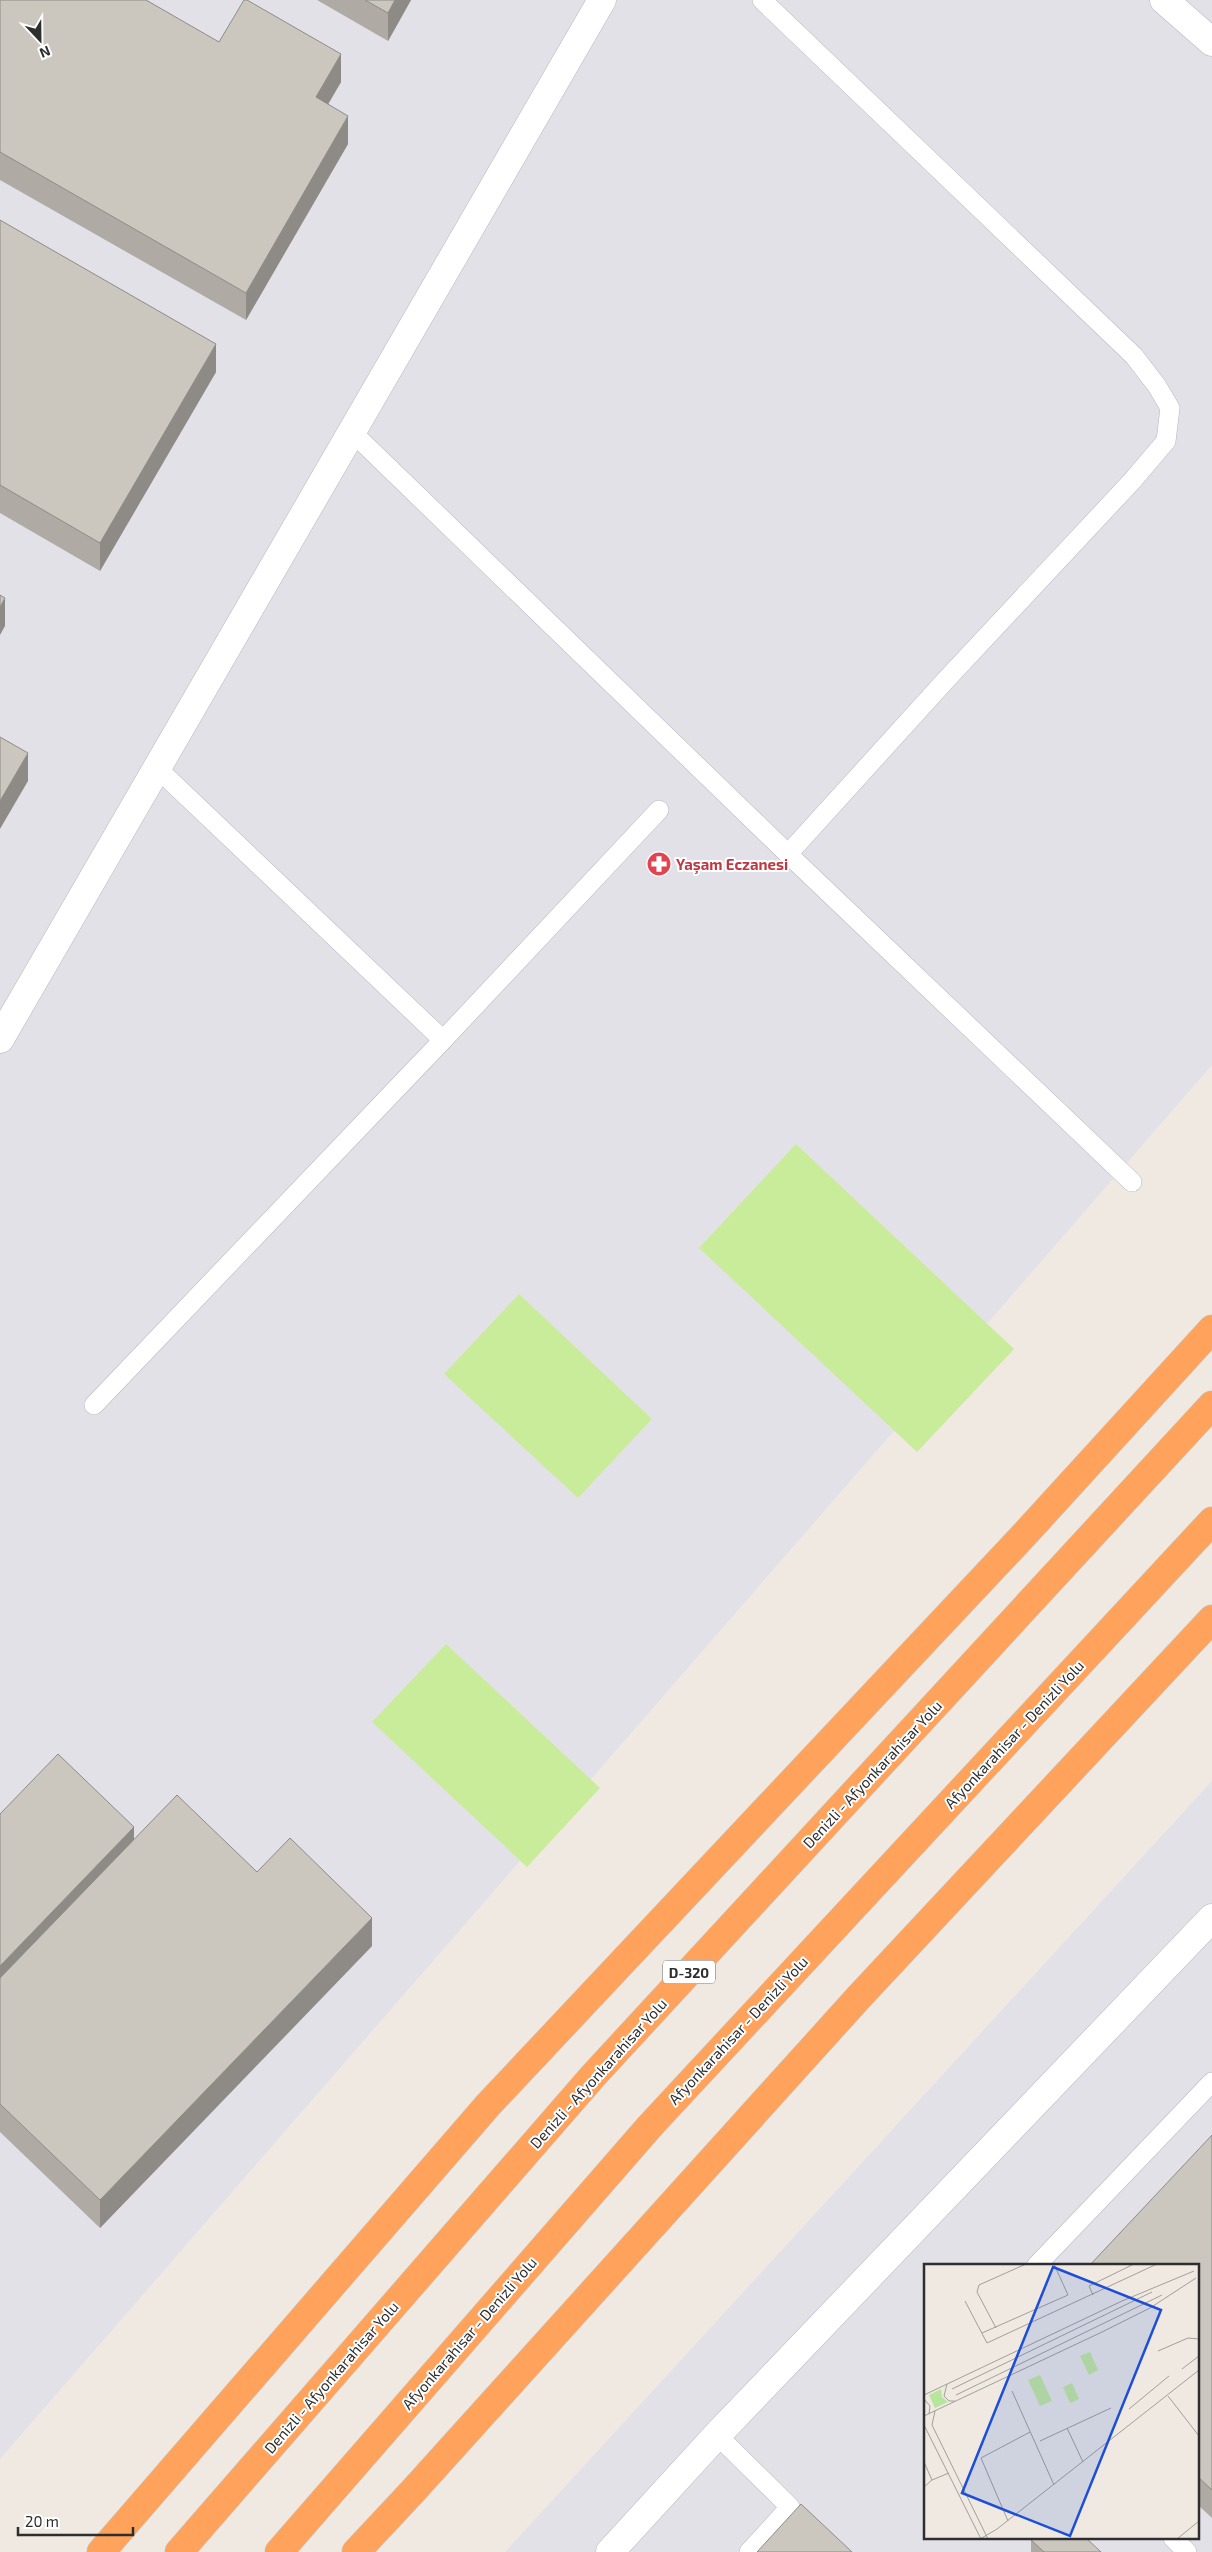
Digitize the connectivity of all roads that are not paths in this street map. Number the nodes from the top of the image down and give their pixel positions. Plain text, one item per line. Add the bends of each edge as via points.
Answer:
1 (602, 0) edge
2 (762, 0) edge
3 (1164, 0) edge
4 (1212, 42) edge
5 (352, 432) junction
6 (157, 768) junction
7 (659, 810) dead end
8 (788, 854) junction
9 (0, 1039) edge
10 (443, 1040) junction
11 (1132, 1182) dead end
12 (1212, 1329) edge
13 (94, 1404) dead end
14 (1212, 1405) edge
15 (1212, 1521) edge
16 (1212, 1618) edge
17 (1212, 1918) edge
18 (1212, 2082) edge
19 (1038, 2264) edge
20 (717, 2435) junction
21 (1175, 2540) edge
22 (101, 2552) edge
23 (179, 2552) edge
24 (279, 2552) edge
25 (356, 2552) edge
26 (610, 2552) edge
27 (749, 2552) edge
28 (1187, 2552) edge

1 - 5 street
2 - 8 lane via 1134,356 1170,408 1166,441 1132,481
3 - 4 street
5 - 6 street
5 - 8 lane
6 - 9 street
6 - 10 lane
7 - 10 lane
8 - 11 lane
10 - 13 lane
12 - 22 highway via 1024,1535 488,2105
14 - 23 highway, Denizli - Afyonkarahisar Yolu / D-320 via 593,2076
15 - 24 highway, Afyonkarahisar - Denizli Yolu via 650,2126
16 - 25 highway via 859,1997
17 - 20 street
18 - 19 lane
20 - 26 street
20 - 27 lane via 790,2507
21 - 28 lane

